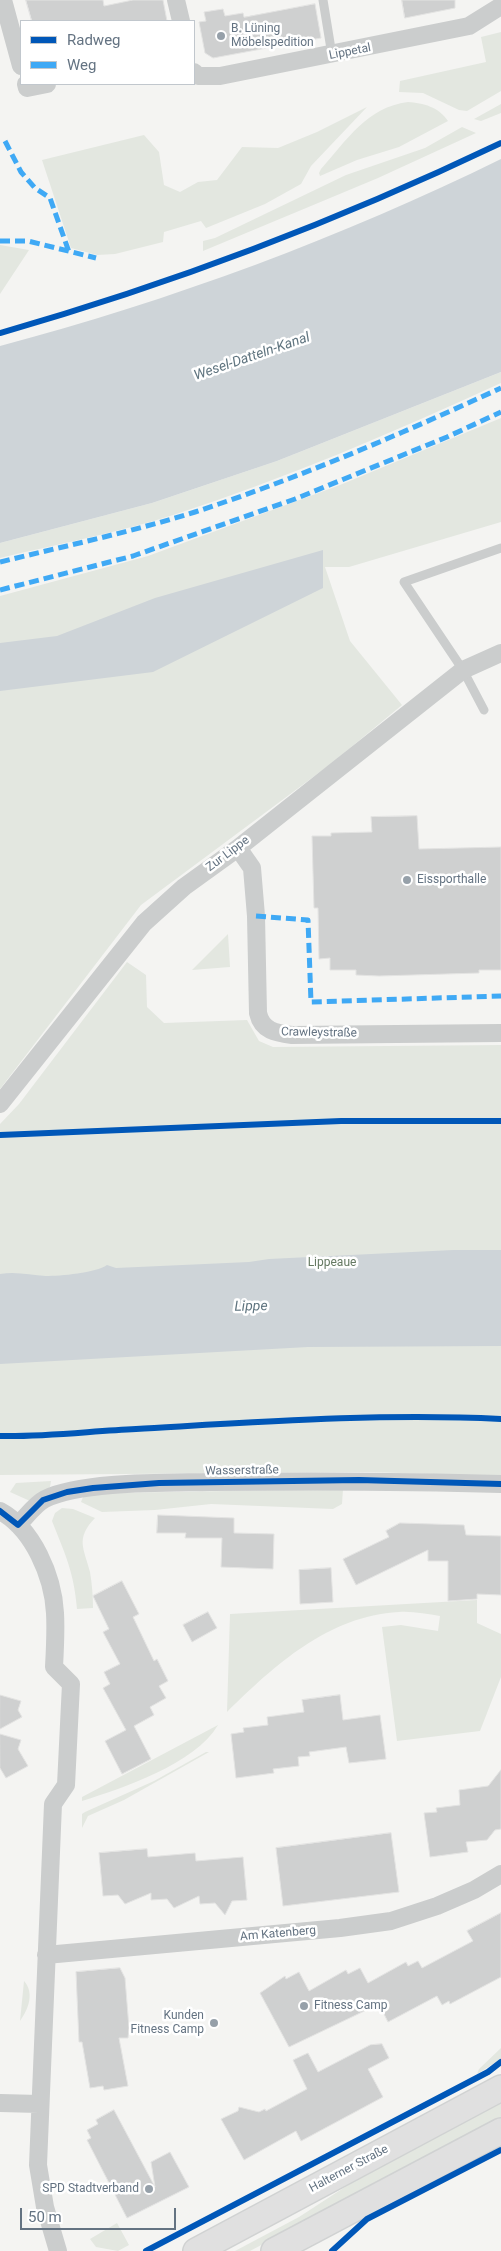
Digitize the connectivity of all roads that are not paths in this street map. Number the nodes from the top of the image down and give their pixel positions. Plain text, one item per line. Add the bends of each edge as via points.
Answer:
1 (3, 0) edge
2 (176, 0) edge
3 (323, 0) edge
4 (501, 6) edge
5 (181, 20) edge
6 (332, 55) junction
7 (20, 62) edge
8 (195, 73) edge
9 (26, 85) edge
10 (42, 85) edge
11 (501, 548) edge
12 (501, 653) edge
13 (463, 670) junction
14 (484, 710) dead end
15 (238, 848) junction
16 (501, 1033) edge
17 (0, 1104) edge
18 (501, 1484) edge
19 (0, 1511) edge
20 (18, 1525) junction
21 (501, 1874) edge
22 (46, 1955) junction
23 (501, 2088) edge
24 (0, 2103) edge
25 (39, 2104) junction
26 (501, 2131) edge
27 (58, 2251) edge
28 (196, 2251) edge
29 (274, 2251) edge

1 - 7 street
2 - 5 street
3 - 6 lane
4 - 6 street, Lippetal via 469,26
6 - 8 street, Lippetal via 220,76 198,76
9 - 10 street via 28,88
11 - 13 lane via 404,582
12 - 13 street, Zur Lippe
13 - 14 lane
13 - 15 street, Zur Lippe
15 - 16 street, Crawleystraße via 252,868 258,1013 266,1028 292,1035
15 - 17 street, Zur Lippe via 144,923
18 - 20 street, Wasserstraße via 359,1480 160,1483 93,1488 44,1500
19 - 20 street
20 - 22 street via 42,1563 55,1612 54,1666 71,1684 66,1784 53,1804
21 - 22 street, Am Katenberg via 437,1906 390,1920 340,1928
22 - 25 street
23 - 28 main road, Halterner Straße
24 - 25 street
25 - 27 street via 38,2165 45,2207
26 - 29 main road

